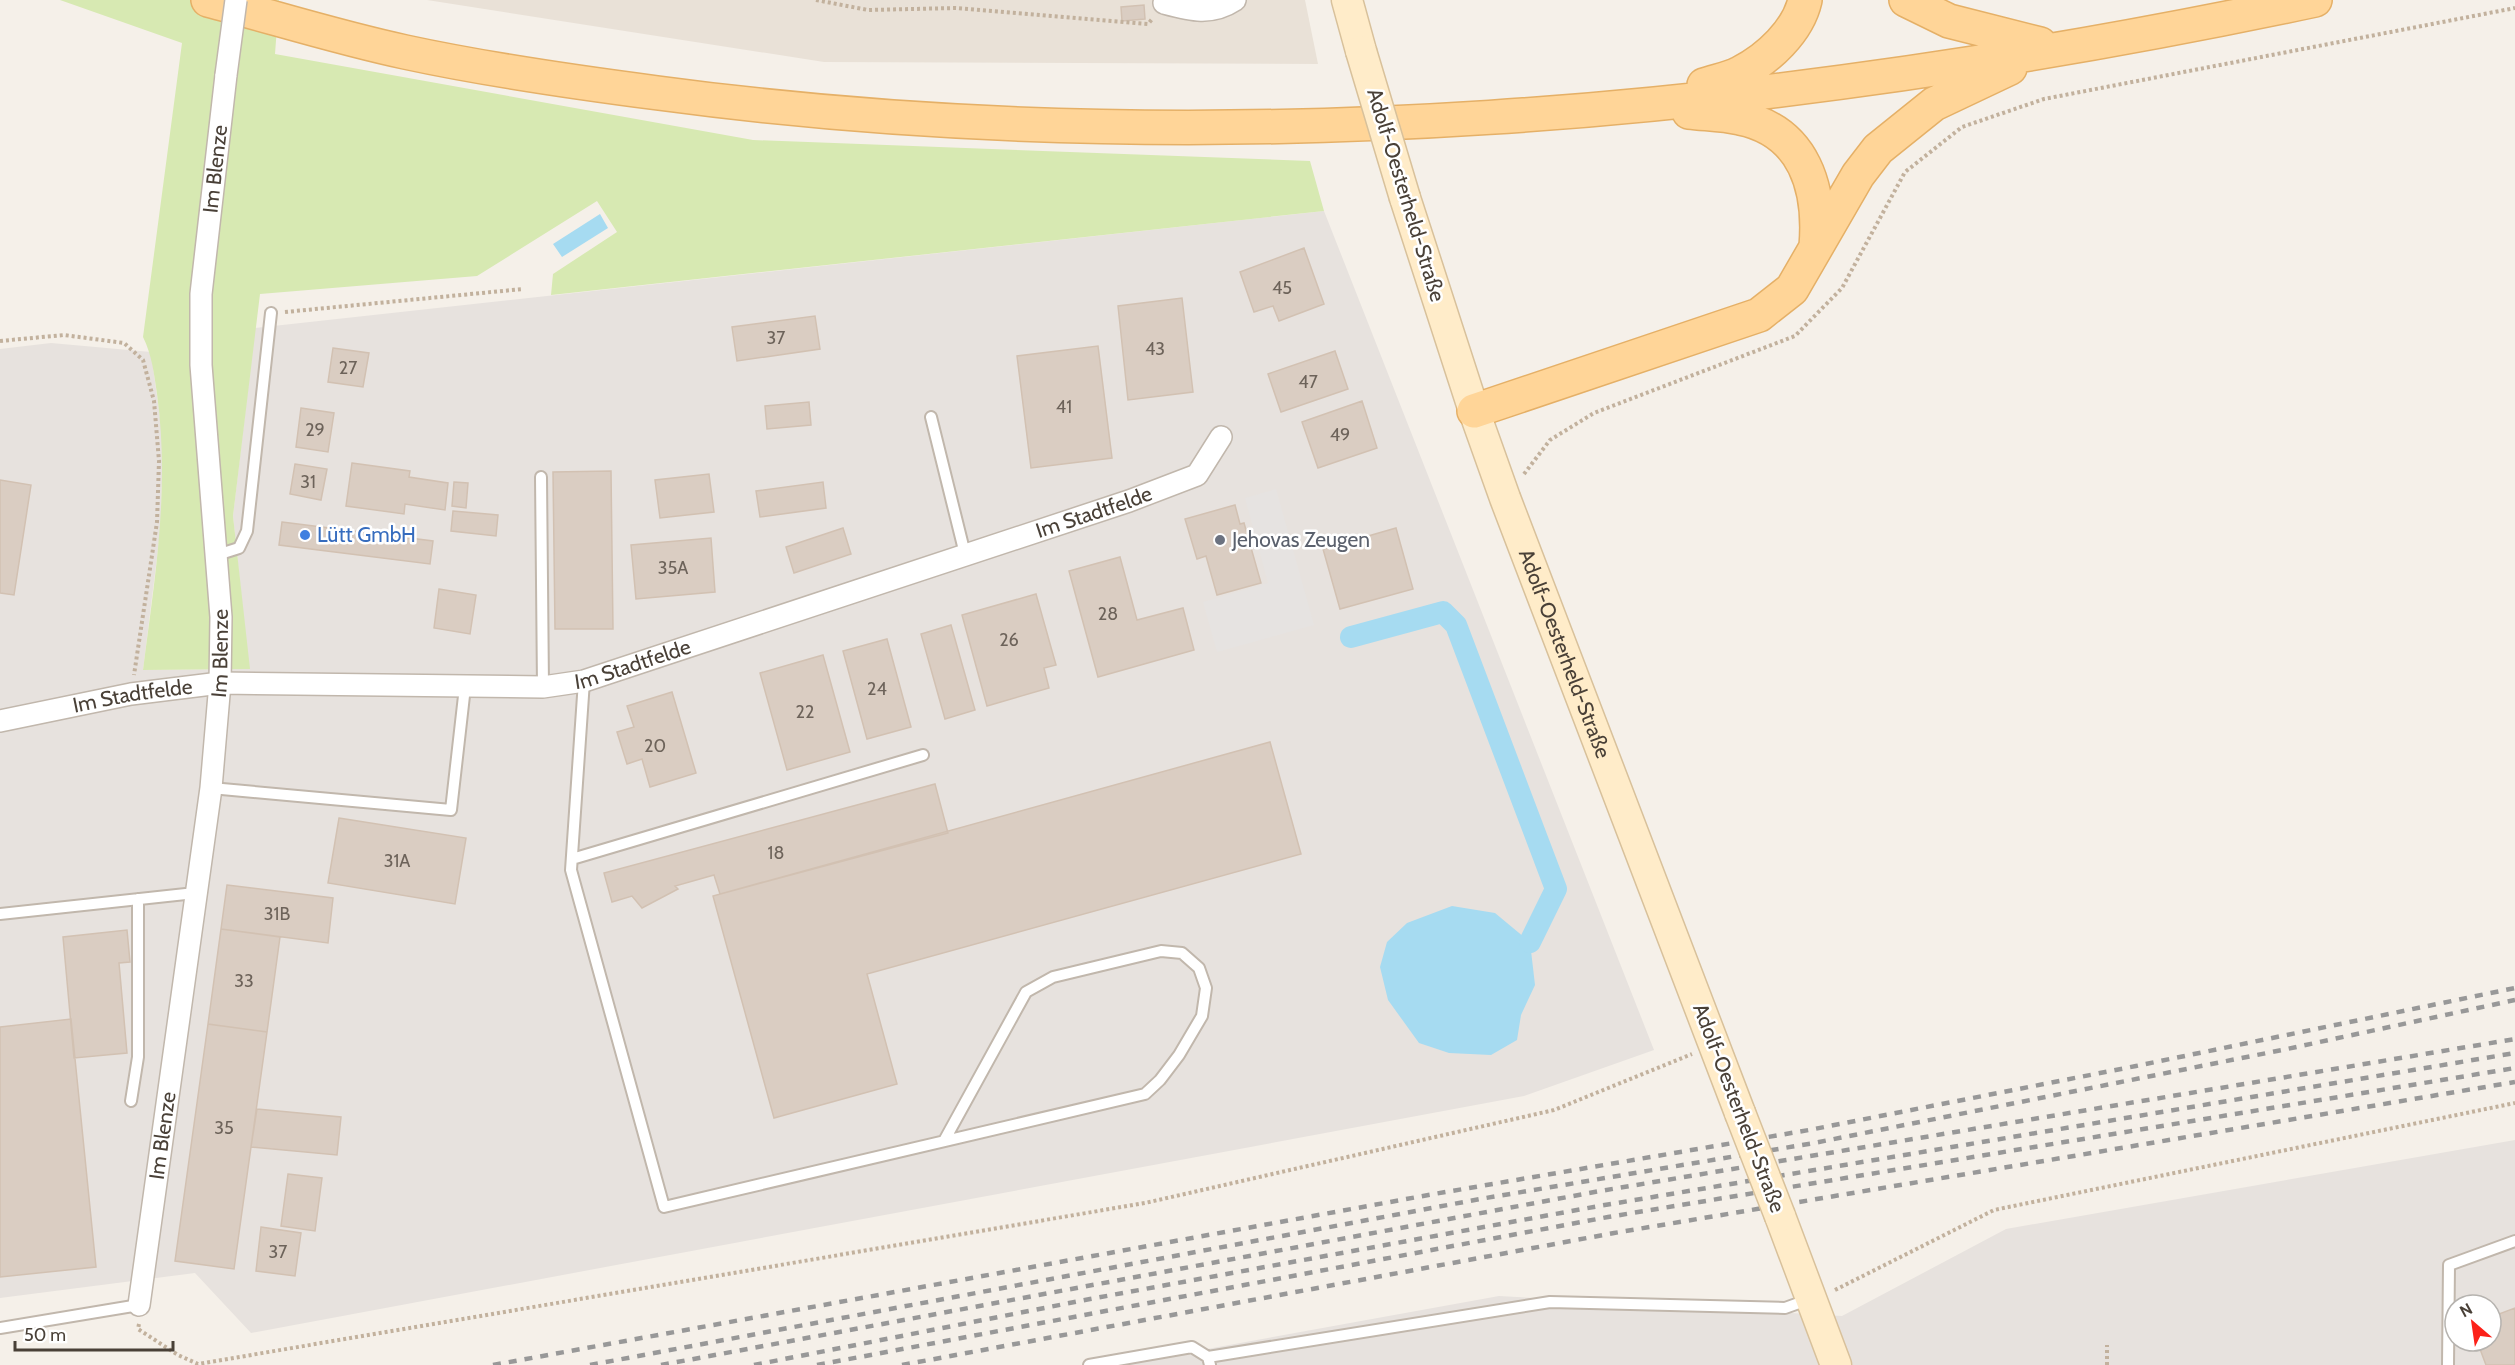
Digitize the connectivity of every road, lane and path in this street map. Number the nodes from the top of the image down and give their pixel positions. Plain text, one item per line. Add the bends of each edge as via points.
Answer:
1 (208, 0) edge
2 (236, 0) edge
3 (816, 0) edge
4 (1235, 0) edge
5 (1347, 0) edge
6 (1805, 0) edge
7 (1906, 0) edge
8 (2314, 0) edge
9 (1164, 3) joint
10 (2515, 8) edge
11 (2059, 48) junction
12 (1639, 105) junction
13 (1816, 251) junction
14 (523, 289) dead end
15 (271, 313) joint
16 (0, 341) edge
17 (1474, 411) junction
18 (931, 417) dead end
19 (1221, 438) dead end
20 (541, 477) dead end
21 (1505, 498) junction
22 (965, 554) junction
23 (217, 555) junction
24 (584, 681) junction
25 (220, 683) junction
26 (465, 687) junction
27 (543, 687) junction
28 (131, 694) junction
29 (0, 721) edge
30 (923, 755) dead end
31 (211, 788) junction
32 (572, 859) junction
33 (195, 893) junction
34 (138, 899) junction
35 (0, 914) edge
36 (1697, 1052) dead end
37 (131, 1101) dead end
38 (2515, 1103) edge
39 (944, 1141) junction
40 (2515, 1241) edge
41 (1810, 1299) junction
42 (140, 1305) junction
43 (0, 1328) edge
44 (2107, 1345) dead end
45 (1209, 1361) edge
46 (1089, 1365) edge
47 (1836, 1365) edge
48 (2107, 1365) edge
49 (2448, 1365) edge

1 - 12 main road via 403,51 556,79 883,118 1113,128 1213,128 1443,119
2 - 23 street, Im Blenze, bridge via 201,294 201,365
3 - 9 path via 868,10 956,8 1148,24
4 - 9 street via 1216,11 1194,11
5 - 17 street, Adolf-Oesterheld-Straße, bridge via 1405,198
6 - 12 main road via 1791,30 1740,74
7 - 11 main road via 1949,21
8 - 11 main road
10 - 21 path via 2044,99 1962,127 1905,172 1842,288 1795,336 1594,412 1550,440
11 - 12 main road
11 - 13 main road via 1934,104 1878,149 1858,175
12 - 13 main road via 1742,118 1773,131 1807,166 1816,196
13 - 17 main road via 1792,289 1759,315
14 - 15 path
15 - 23 lane via 247,531 239,548
16 - 28 path via 64,335 124,343 143,360 154,401 158,471 156,522
17 - 21 street, Adolf-Oesterheld-Straße
18 - 22 lane
19 - 22 street, Im Stadtfelde via 1197,475
20 - 27 lane
21 - 41 street, Adolf-Oesterheld-Straße, bridge
22 - 24 street, Im Stadtfelde
23 - 25 street, Im Blenze
24 - 27 street, Im Stadtfelde
24 - 32 lane
25 - 26 street, Im Stadtfelde
25 - 28 street, Im Stadtfelde
25 - 31 street, Im Blenze
26 - 27 street, Im Stadtfelde
26 - 31 lane via 451,810
28 - 29 street, Im Stadtfelde
30 - 32 lane
31 - 33 street, Im Blenze
32 - 39 lane via 571,870 664,1207
33 - 34 lane
33 - 42 street, Im Blenze
34 - 35 lane
34 - 37 lane via 138,1058
36 - 42 path via 1554,1110 1145,1203 243,1358 198,1364 178,1355 138,1329
38 - 41 path via 1994,1210 1840,1288
39 - 39 lane via 1145,1094 1179,1055 1202,1016 1206,988 1199,968 1182,953 1161,951 1053,977 1026,992
40 - 49 lane via 2449,1265
41 - 45 lane via 1785,1308 1550,1302
41 - 47 street, Adolf-Oesterheld-Straße
42 - 43 lane
44 - 48 path
45 - 46 lane via 1192,1347

